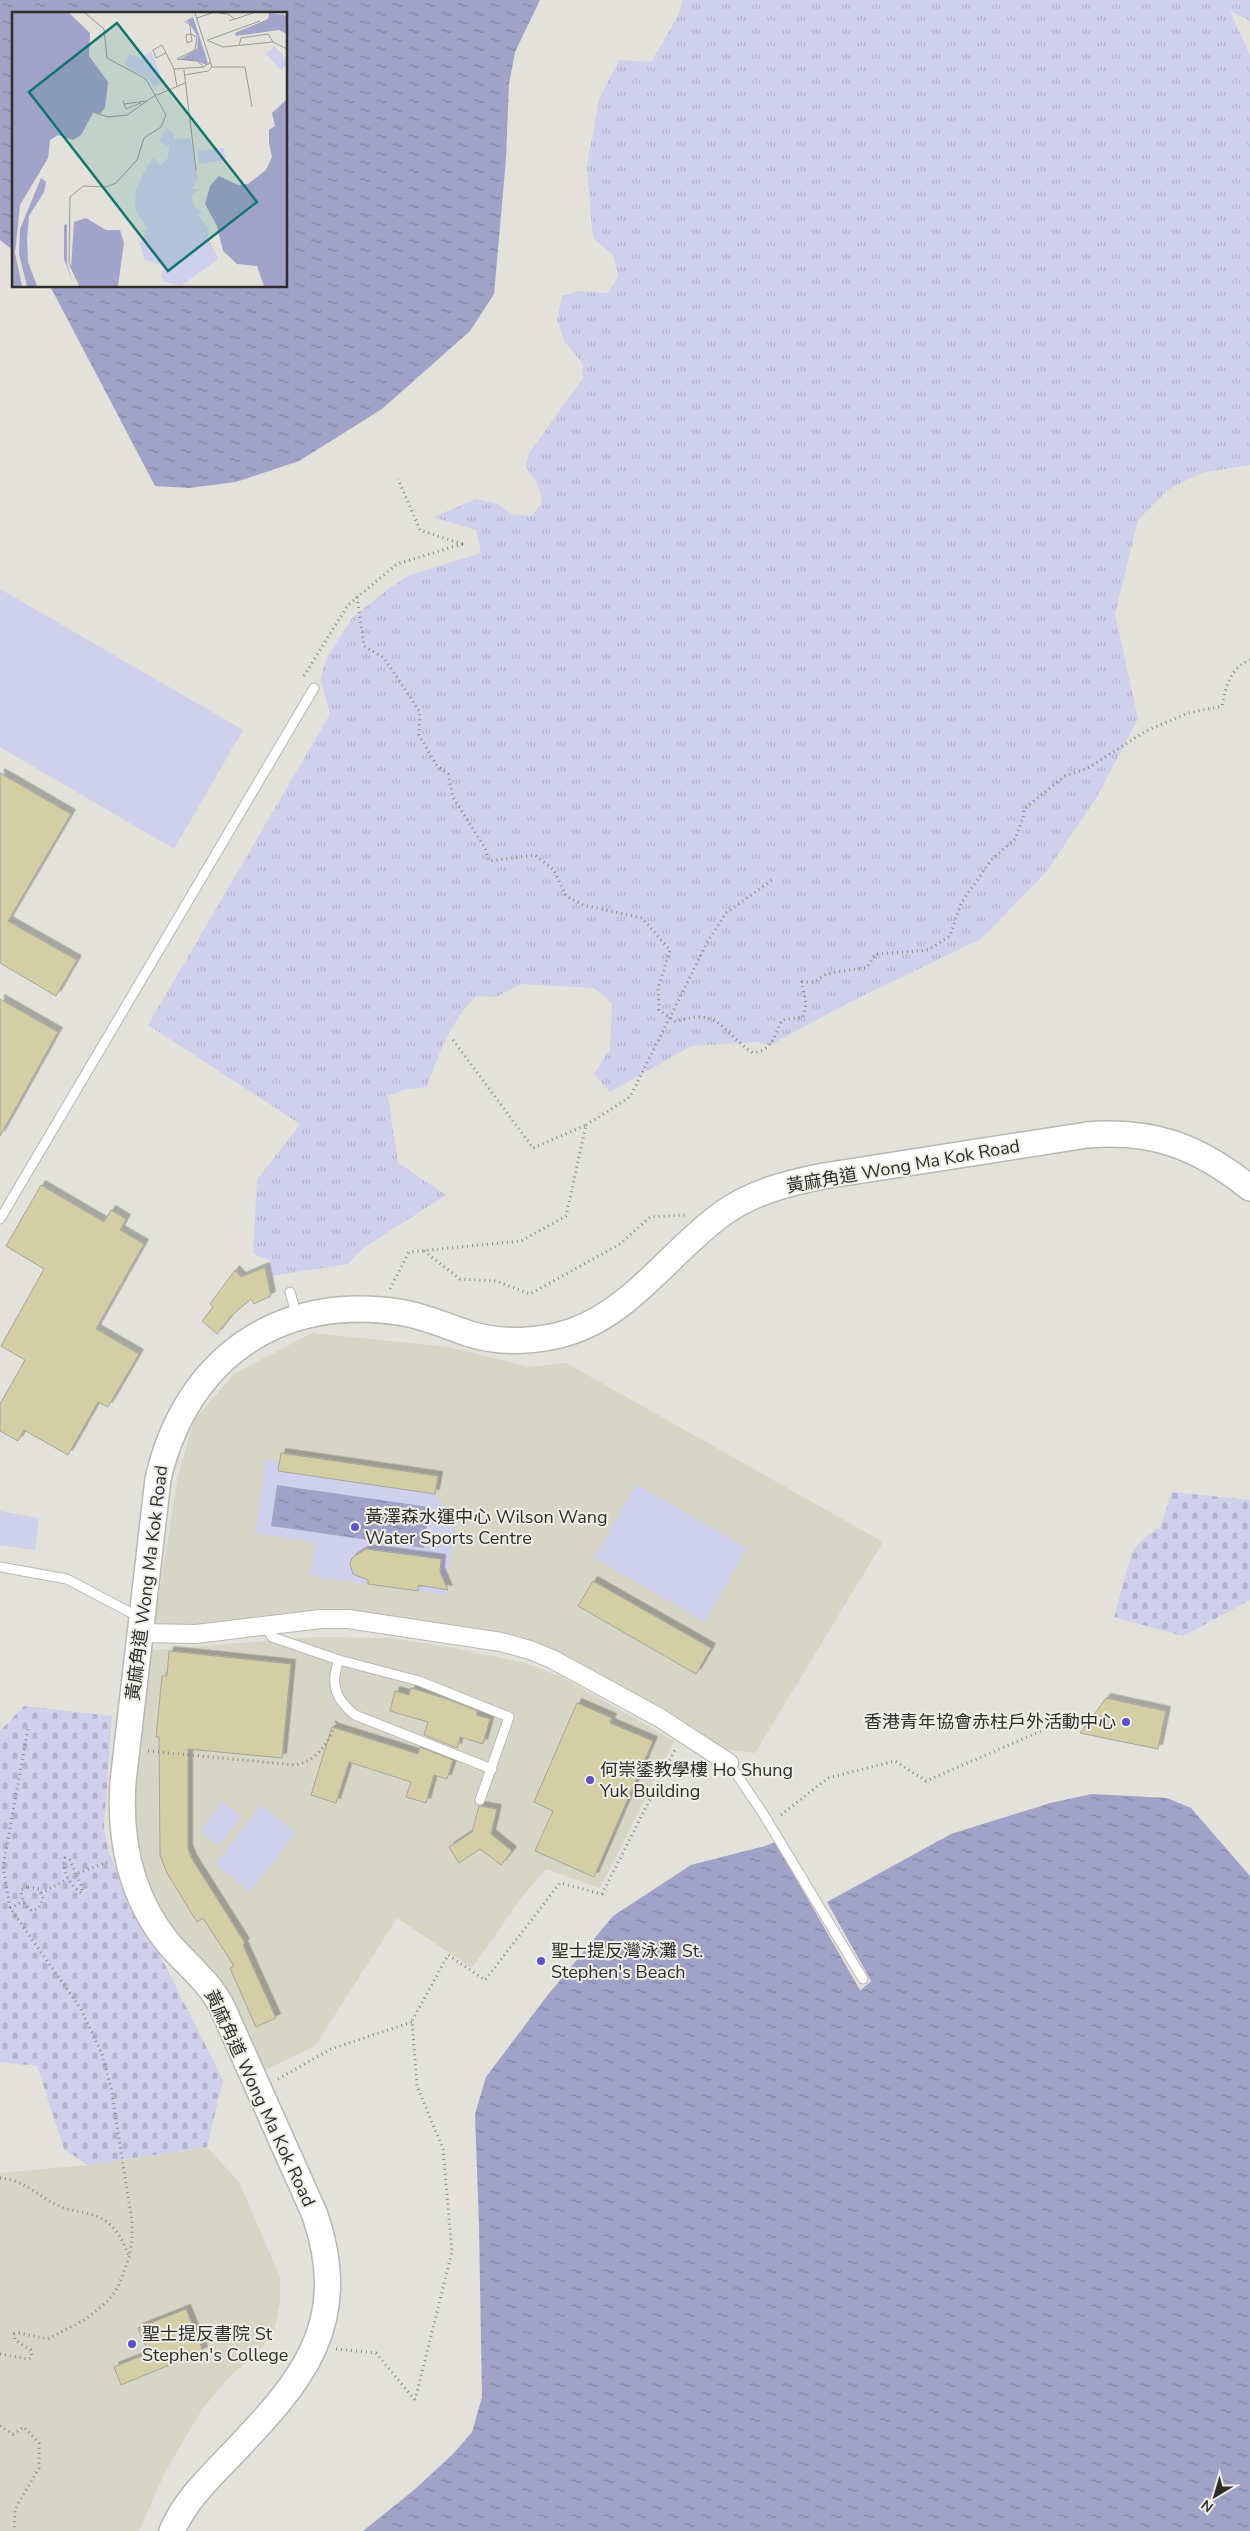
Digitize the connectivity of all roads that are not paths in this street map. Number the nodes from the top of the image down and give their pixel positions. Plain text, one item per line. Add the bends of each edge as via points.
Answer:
1 (314, 688) road end
2 (1250, 1188) edge
3 (0, 1219) edge
4 (290, 1292) dead end
5 (298, 1317) junction
6 (0, 1567) edge
7 (141, 1626) junction
8 (266, 1626) junction
9 (339, 1660) junction
10 (729, 1763) joint
11 (492, 1769) junction
12 (480, 1800) dead end
13 (863, 1979) dead end
14 (172, 2531) edge

1 - 3 lane
2 - 5 street, 黃麻角道 Wong Ma Kok Road via 1213,1161 1180,1145 1137,1135 1087,1136 824,1176 766,1191 736,1204 710,1223 606,1314 590,1324 555,1336 520,1340 486,1338 416,1316 379,1310 343,1309
4 - 5 lane
5 - 7 street, 黃麻角道 Wong Ma Kok Road via 263,1332 233,1351 203,1381 177,1419 158,1479
6 - 7 lane via 67,1579
7 - 8 street via 196,1634
7 - 14 street, 黃麻角道 Wong Ma Kok Road via 121,1803 128,1862 151,1918 170,1945 210,1986 223,2009 314,2215 324,2249 328,2285 322,2325 302,2373 270,2414 198,2490
8 - 9 lane via 272,1637
8 - 10 street via 321,1619 359,1620 518,1646 547,1657 660,1718
9 - 11 lane via 333,1676 336,1692 343,1706 355,1715
9 - 11 lane via 419,1682 509,1717
10 - 13 lane
11 - 12 lane

